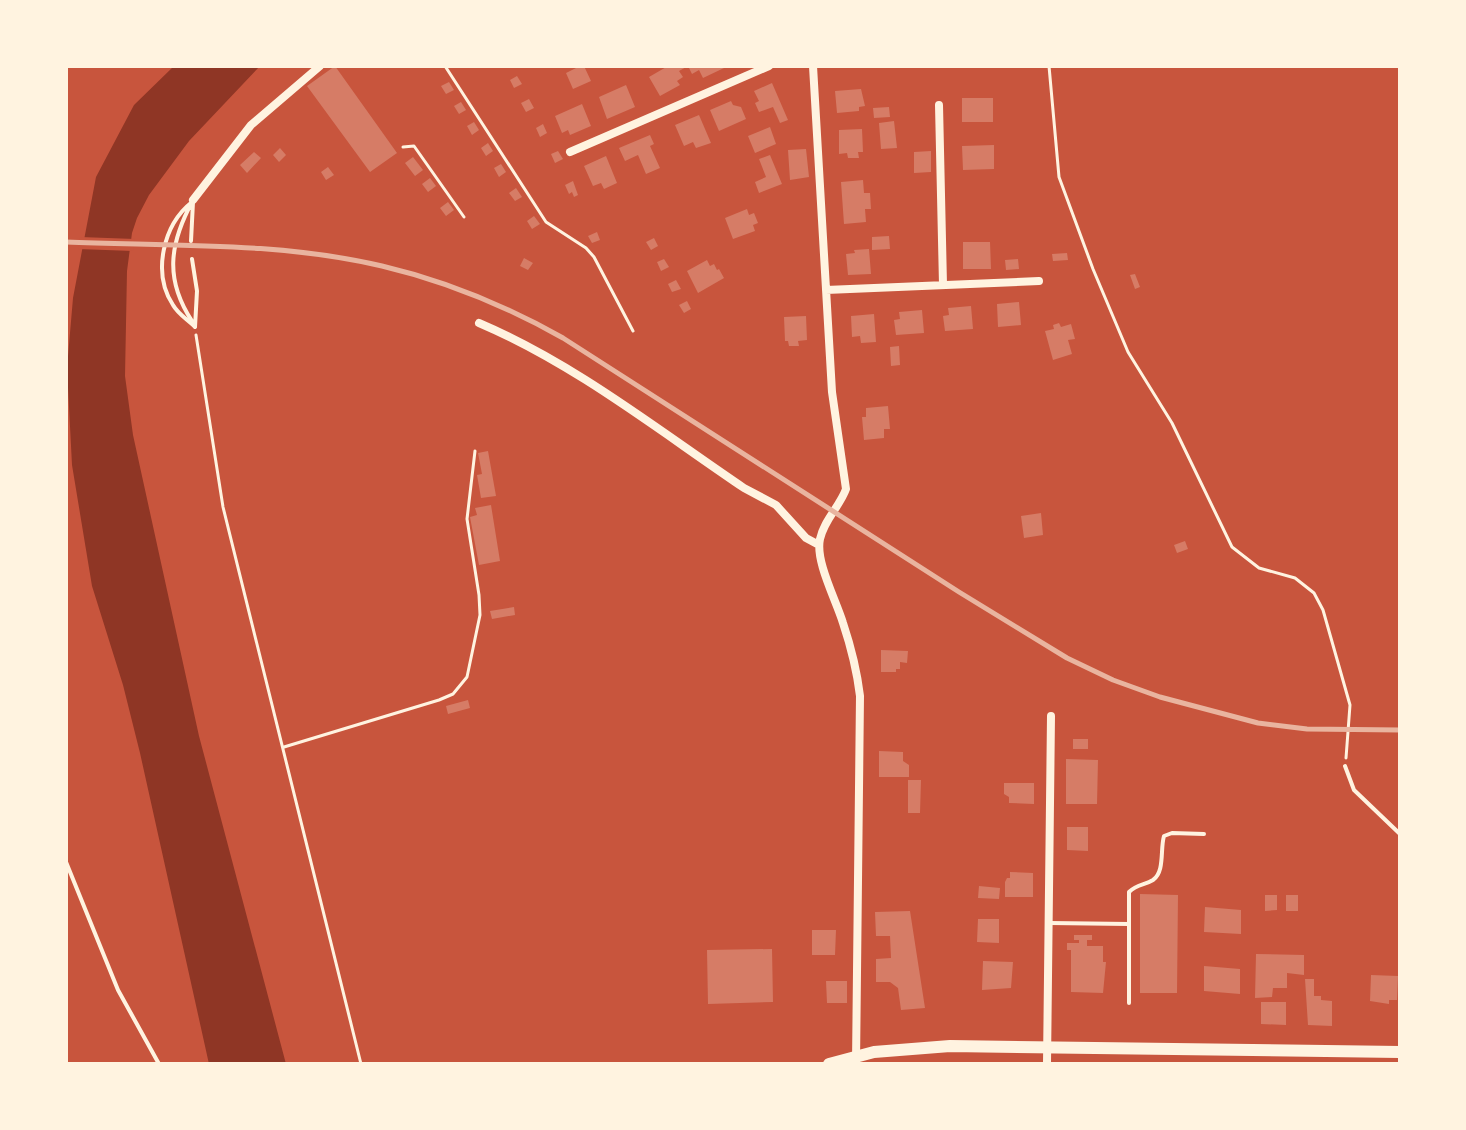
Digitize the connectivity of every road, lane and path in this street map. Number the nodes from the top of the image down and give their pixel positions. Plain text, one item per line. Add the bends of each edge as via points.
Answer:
1 (320, 66) edge
2 (445, 66) edge
3 (769, 66) edge
4 (813, 66) edge
5 (1049, 66) edge
6 (939, 105) dead end
7 (403, 147) dead end
8 (570, 152) dead end
9 (193, 200) junction
10 (464, 217) dead end
11 (191, 241) dead end
12 (192, 259) dead end
13 (1039, 281) dead end
14 (943, 285) junction
15 (826, 290) junction
16 (479, 323) dead end
17 (195, 327) junction
18 (633, 331) dead end
19 (475, 451) dead end
20 (819, 545) junction
21 (1051, 716) dead end
22 (284, 747) junction
23 (1345, 766) joint
24 (1204, 834) dead end
25 (1400, 834) edge
26 (66, 862) edge
27 (1050, 923) junction
28 (1129, 924) junction
29 (1129, 1003) dead end
30 (1048, 1047) junction
31 (1400, 1052) edge
32 (856, 1060) edge
33 (159, 1064) edge
34 (361, 1064) edge
35 (829, 1064) edge
36 (1047, 1064) edge

1 - 9 street via 251,125
2 - 18 path via 546,222 594,257
3 - 8 street
4 - 15 street
5 - 23 path via 1059,177 1128,352 1172,423 1232,547 1259,568 1295,578 1314,593 1323,610 1350,705
6 - 14 street
7 - 10 path via 414,146
9 - 11 lane
9 - 17 lane via 179,233 173,276 176,294
9 - 17 lane via 171,227 162,270 174,308
12 - 17 lane
13 - 14 street
14 - 15 street
15 - 20 street via 832,392 846,489
16 - 20 street via 561,363 776,505
17 - 22 path via 223,507
19 - 22 path via 467,519 480,615 461,687 439,700
20 - 32 street via 860,696
21 - 27 street
22 - 34 path
23 - 25 lane via 1354,790
24 - 28 lane via 1164,836 1156,878 1129,892
26 - 33 lane via 118,990
27 - 28 lane
27 - 30 street
28 - 29 lane
30 - 31 main road
30 - 32 main road via 922,1047
30 - 36 street
32 - 35 main road

